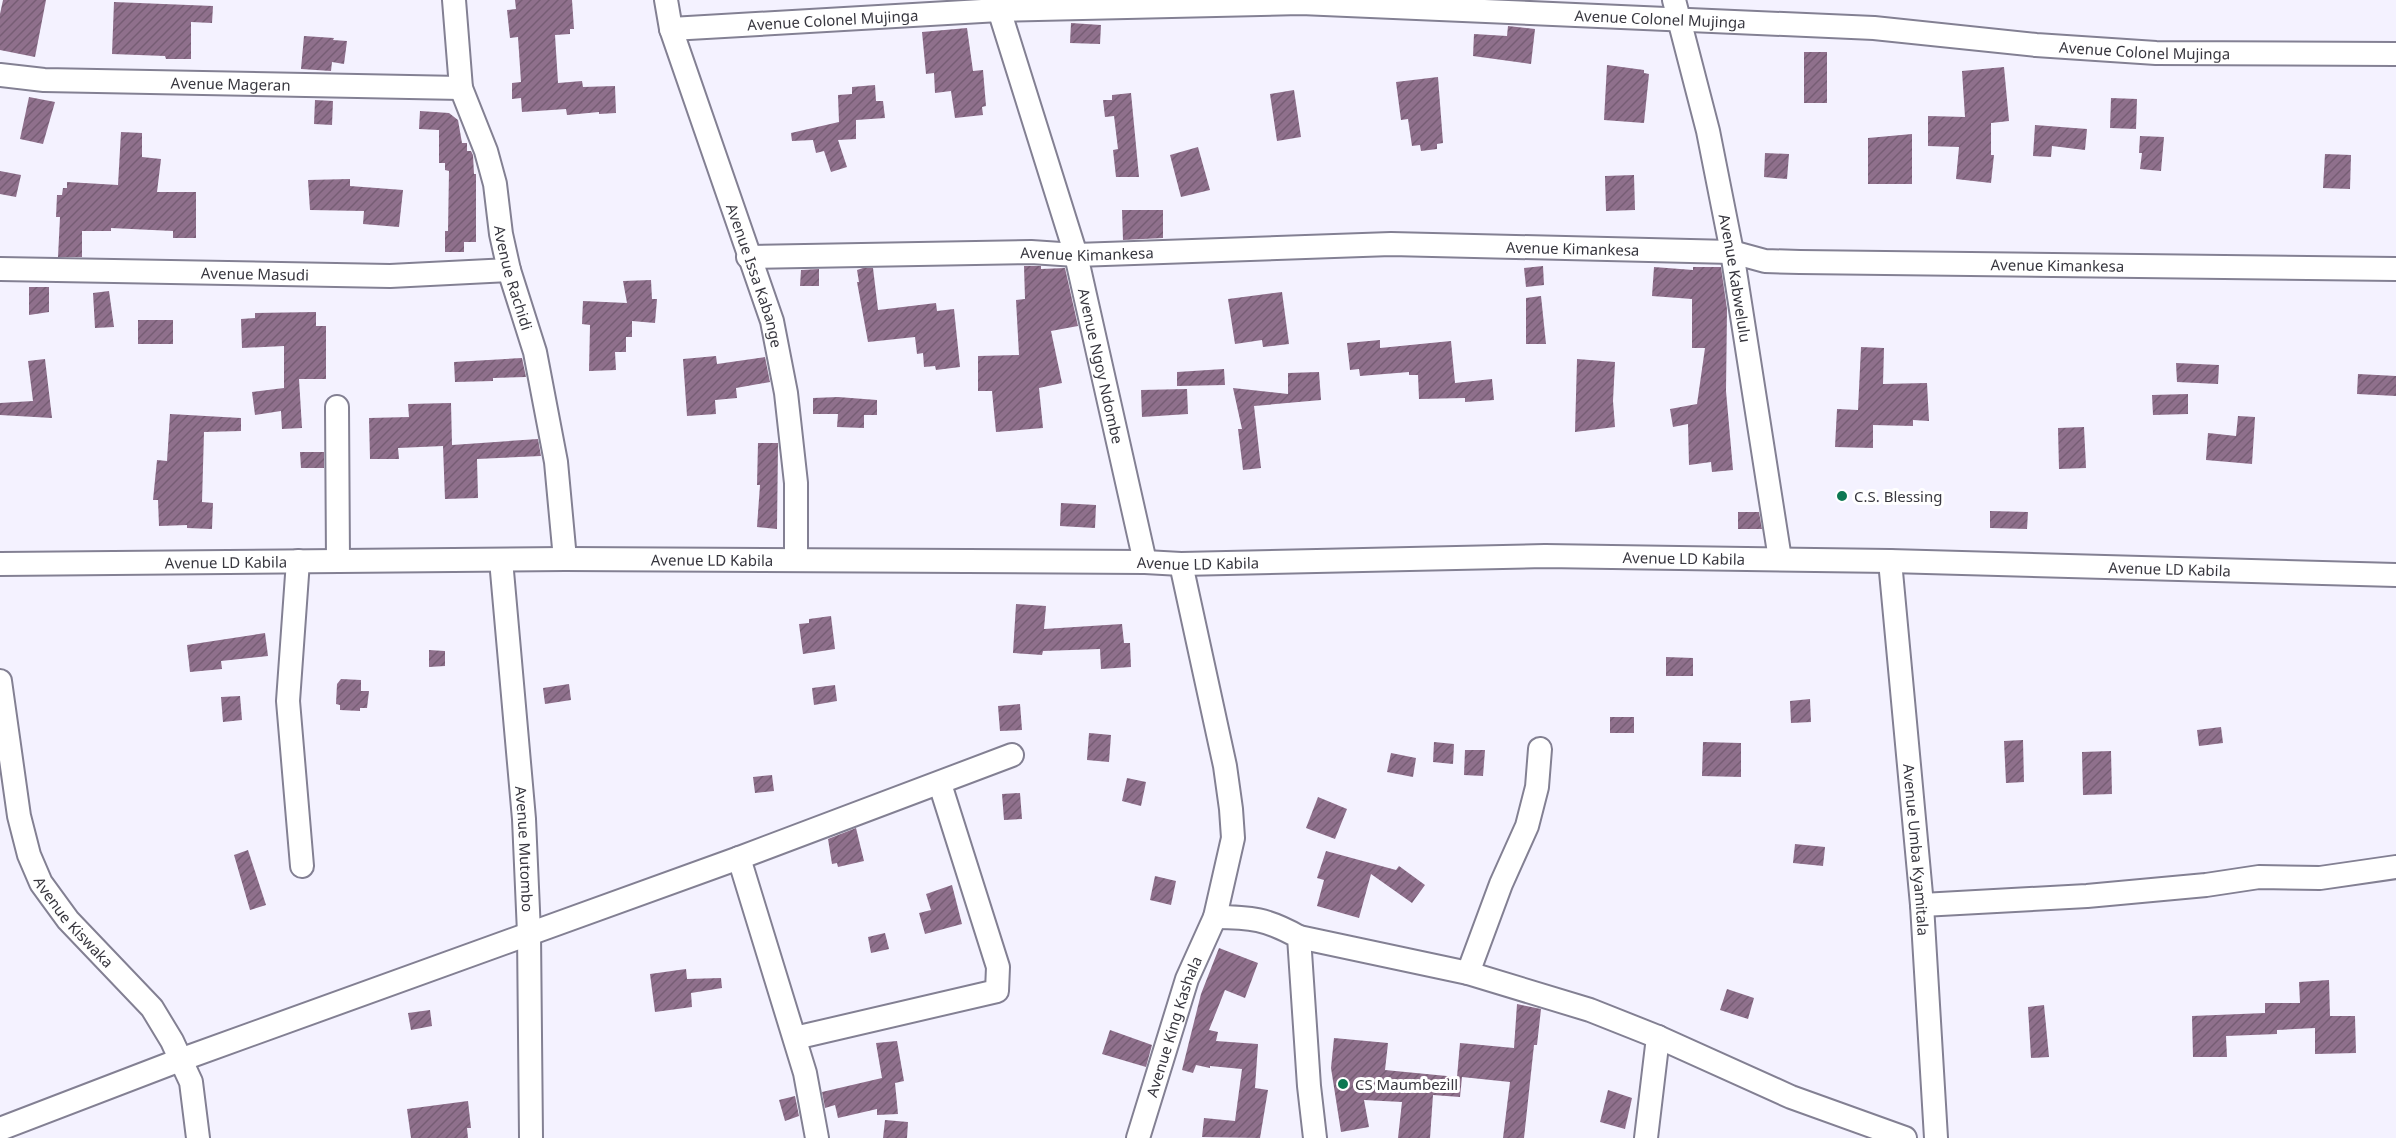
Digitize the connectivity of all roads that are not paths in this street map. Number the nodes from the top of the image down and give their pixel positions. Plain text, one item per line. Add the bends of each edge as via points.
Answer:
1 (454, 0) edge
2 (666, 0) edge
3 (1301, 1) edge
4 (998, 5) edge
5 (1676, 10) edge
6 (671, 29) junction
7 (2396, 54) edge
8 (0, 75) edge
9 (462, 88) junction
10 (1732, 252) junction
11 (1076, 255) junction
12 (748, 257) junction
13 (0, 269) edge
14 (2396, 269) edge
15 (509, 270) junction
16 (337, 407) dead end
17 (565, 559) junction
18 (796, 559) junction
19 (501, 560) junction
20 (1780, 560) junction
21 (298, 561) junction
22 (338, 561) junction
23 (1890, 561) junction
24 (1145, 562) junction
25 (0, 564) edge
26 (1181, 564) junction
27 (2396, 575) edge
28 (0, 681) edge
29 (1540, 749) dead end
30 (1012, 755) dead end
31 (940, 784) junction
32 (8, 790) edge
33 (739, 858) junction
34 (302, 866) dead end
35 (2396, 867) edge
36 (1922, 905) junction
37 (1215, 917) junction
38 (529, 933) junction
39 (1299, 937) junction
40 (1468, 973) junction
41 (1658, 1037) junction
42 (795, 1038) junction
43 (180, 1060) junction
44 (0, 1129) edge
45 (198, 1138) edge
46 (531, 1138) edge
47 (817, 1138) edge
48 (1138, 1138) edge
49 (1315, 1138) edge
50 (1646, 1138) edge
51 (1905, 1138) edge
52 (1936, 1138) edge

1 - 9 street, Avenue Rachidi
2 - 6 street, Avenue Issa Kabange
3 - 4 street, Avenue Colonel Mujinga
3 - 5 street, Avenue Colonel Mujinga
4 - 6 street, Avenue Colonel Mujinga
4 - 11 street, Avenue Ngoy Ndombe
5 - 7 street, Avenue Colonel Mujinga via 2156,53
5 - 10 street, Avenue Kabwelulu via 1708,131
6 - 12 street, Avenue Issa Kabange
8 - 9 street, Avenue Mageran via 44,80
9 - 15 street, Avenue Rachidi via 495,184
10 - 11 street, Avenue Kimankesa via 1391,244
10 - 14 street, Avenue Kimankesa via 1765,261
10 - 20 street, Avenue Kabwelulu
11 - 12 street, Avenue Kimankesa via 1031,252
11 - 24 street, Avenue Ngoy Ndombe
12 - 18 street, Avenue Issa Kabange via 772,321 786,393 796,483
13 - 15 street, Avenue Masudi via 390,276
15 - 17 street, Avenue Rachidi via 535,352 556,462
16 - 22 street
17 - 18 street, Avenue LD Kabila
17 - 19 street, Avenue LD Kabila
18 - 24 street, Avenue LD Kabila
19 - 22 street, Avenue LD Kabila
19 - 38 street, Avenue Mutombo via 524,819
20 - 23 street, Avenue LD Kabila
20 - 26 street, Avenue LD Kabila via 1545,556
21 - 22 street, Avenue LD Kabila
21 - 25 street, Avenue LD Kabila
21 - 34 street via 288,701
23 - 27 street, Avenue LD Kabila
23 - 36 street, Avenue Umba Kyamitala
24 - 26 street, Avenue LD Kabila
26 - 37 street, Avenue King Kashala via 1231,809 1233,838
28 - 32 street, Avenue Kiswaka
29 - 40 street via 1537,788 1527,826
30 - 31 street
31 - 33 street
31 - 42 street via 998,967 997,991
32 - 43 street, Avenue Kiswaka via 41,884 68,920 152,1008
33 - 38 street
33 - 42 street
35 - 36 street via 2320,878 2259,877 2099,895
36 - 52 street, Avenue Umba Kyamitala
37 - 39 street via 1247,917 1276,924
37 - 48 street, Avenue King Kashala via 1187,979
38 - 43 street
38 - 46 street, Avenue Mutombo
39 - 40 street
39 - 49 street
40 - 41 street via 1590,1010
41 - 50 street
41 - 51 street via 1791,1097
42 - 47 street
43 - 44 street
43 - 45 street, Avenue Kiswaka via 191,1082

